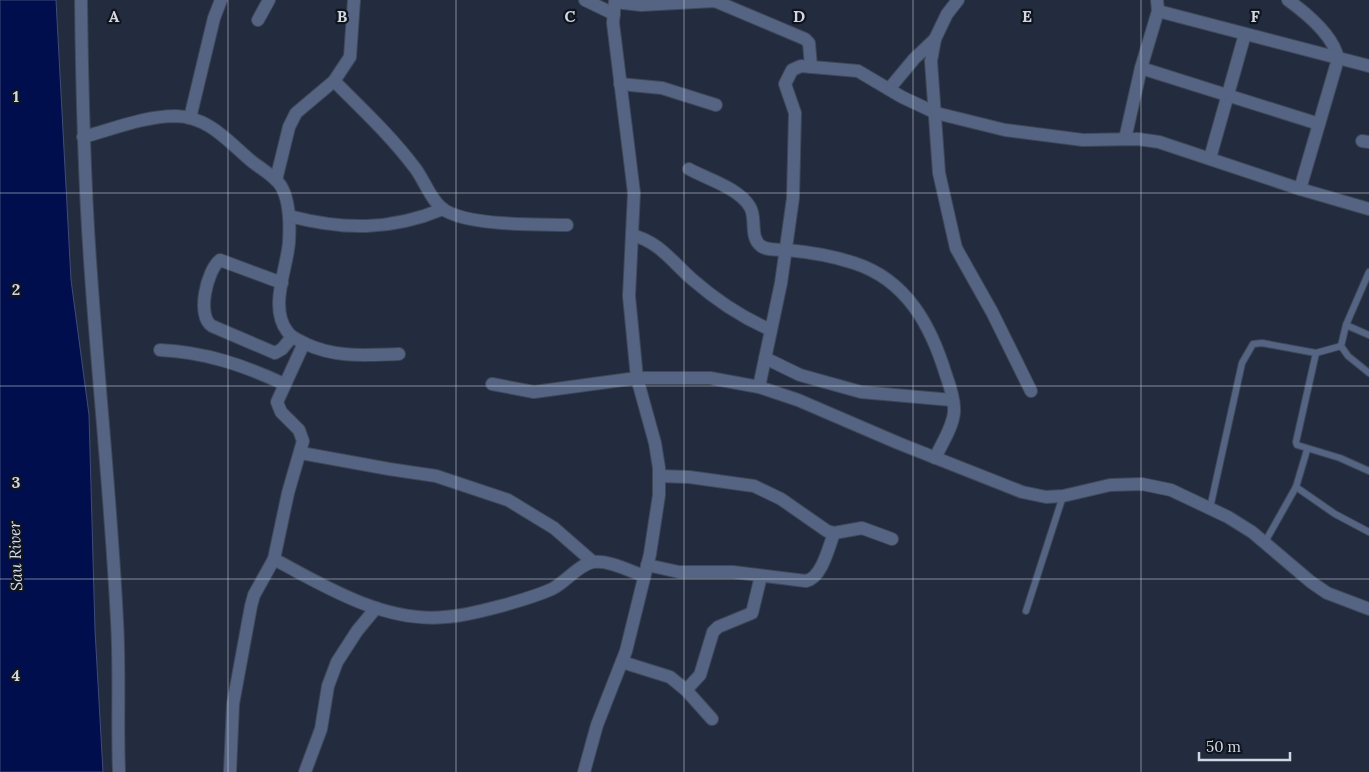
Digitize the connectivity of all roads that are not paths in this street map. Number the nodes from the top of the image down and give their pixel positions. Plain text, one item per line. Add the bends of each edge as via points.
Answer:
1 (81, 0) edge
2 (221, 0) edge
3 (269, 0) edge
4 (354, 0) edge
5 (585, 0) edge
6 (958, 0) edge
7 (1288, 0) edge
8 (614, 5) edge
9 (1158, 6) edge
10 (258, 20) dead end
11 (1245, 34) junction
12 (935, 39) junction
13 (1338, 59) junction
14 (1369, 66) edge
15 (810, 67) junction
16 (1141, 68) junction
17 (334, 81) junction
18 (620, 84) junction
19 (890, 89) junction
20 (1227, 96) junction
21 (716, 105) dead end
22 (936, 113) junction
23 (190, 118) junction
24 (1319, 124) junction
25 (83, 137) junction
26 (1125, 139) junction
27 (1210, 158) junction
28 (689, 169) dead end
29 (276, 180) junction
30 (1300, 189) junction
31 (443, 209) junction
32 (1369, 209) edge
33 (289, 216) junction
34 (567, 225) dead end
35 (632, 235) junction
36 (787, 250) junction
37 (1369, 272) edge
38 (282, 283) junction
39 (1346, 325) junction
40 (771, 330) junction
41 (1369, 335) edge
42 (292, 337) junction
43 (304, 343) junction
44 (1341, 346) junction
45 (160, 350) dead end
46 (1316, 353) junction
47 (399, 354) dead end
48 (765, 358) junction
49 (1369, 373) edge
50 (638, 378) junction
51 (284, 384) junction
52 (492, 384) dead end
53 (758, 387) junction
54 (1031, 391) dead end
55 (952, 400) junction
56 (1307, 450) junction
57 (301, 453) junction
58 (935, 458) junction
59 (1369, 471) edge
60 (659, 476) junction
61 (1296, 487) junction
62 (1063, 496) junction
63 (1210, 508) junction
64 (1369, 532) edge
65 (834, 533) junction
66 (892, 539) dead end
67 (1265, 542) junction
68 (274, 559) junction
69 (593, 562) junction
70 (646, 571) junction
71 (761, 576) junction
72 (376, 608) junction
73 (1369, 608) edge
74 (1026, 611) dead end
75 (622, 662) junction
76 (686, 690) junction
77 (712, 719) dead end
78 (119, 772) edge
79 (230, 772) edge
80 (305, 772) edge
81 (584, 772) edge

1 - 25 street
2 - 23 street
3 - 10 street
4 - 17 street via 350,57
5 - 8 street
6 - 12 street
7 - 13 street via 1332,43
8 - 15 street via 715,1 805,39 809,43
8 - 18 street
9 - 11 street
9 - 16 street
11 - 13 street
11 - 20 street
12 - 19 street
12 - 22 street via 931,61
13 - 14 street
13 - 24 street
15 - 19 street via 858,71
15 - 36 street via 792,70 785,84 795,114 793,198
16 - 20 street
16 - 26 street
17 - 29 street via 296,113 289,127
17 - 31 street via 398,147
18 - 21 street via 662,88
18 - 35 street via 634,193
19 - 22 street
20 - 24 street
20 - 27 street
22 - 26 street via 1050,138
22 - 54 street via 939,173 956,248
23 - 25 street via 160,117
23 - 29 street via 220,132
24 - 30 street
25 - 78 street via 117,623
26 - 27 street via 1160,142
27 - 30 street
28 - 36 street via 725,187 749,205 754,214 755,240 760,246
29 - 33 street via 282,187
30 - 32 street
31 - 33 street via 399,224 371,226 322,225
31 - 34 street via 488,221
33 - 38 street via 289,242
35 - 40 street via 649,239 702,287 745,318
35 - 50 street via 629,296
36 - 40 street
36 - 55 street via 853,262 891,282 910,300 930,328
37 - 39 lane
38 - 42 street via 281,321
38 - 42 street via 220,260 207,284 206,320 212,326 275,353
39 - 41 lane
39 - 44 lane
40 - 48 street
42 - 43 street
43 - 47 street via 346,355
43 - 51 street
44 - 46 lane
44 - 49 lane
45 - 51 street via 188,351 220,358
46 - 56 lane via 1296,442 1297,446
46 - 63 lane via 1262,343 1253,344 1247,350
48 - 53 street
48 - 55 street via 800,375 861,392
50 - 52 street via 534,392
50 - 53 street via 710,378
50 - 60 street via 655,444
51 - 57 street via 277,406 302,435
53 - 58 street via 798,400
55 - 58 street via 954,417
56 - 59 lane via 1340,458
56 - 61 lane
57 - 68 street via 288,493
57 - 69 street via 436,476 508,500 554,528
58 - 62 street via 1022,492 1046,497
60 - 65 street via 754,486
60 - 70 street
61 - 64 lane via 1335,514
61 - 67 lane
62 - 63 street via 1110,485 1142,484 1171,490
62 - 74 lane
63 - 67 street
65 - 66 street via 862,528
65 - 71 street via 819,570 810,580
67 - 73 street via 1311,582 1349,603
68 - 72 street
68 - 79 street via 251,606 233,704
69 - 70 street
69 - 72 street via 552,588 470,613 427,618
70 - 71 street via 733,572
70 - 75 street
71 - 76 street via 752,613 713,632 700,675
72 - 80 street via 337,662 328,686 321,730
75 - 76 street via 670,677
75 - 81 street via 597,726
76 - 77 street

